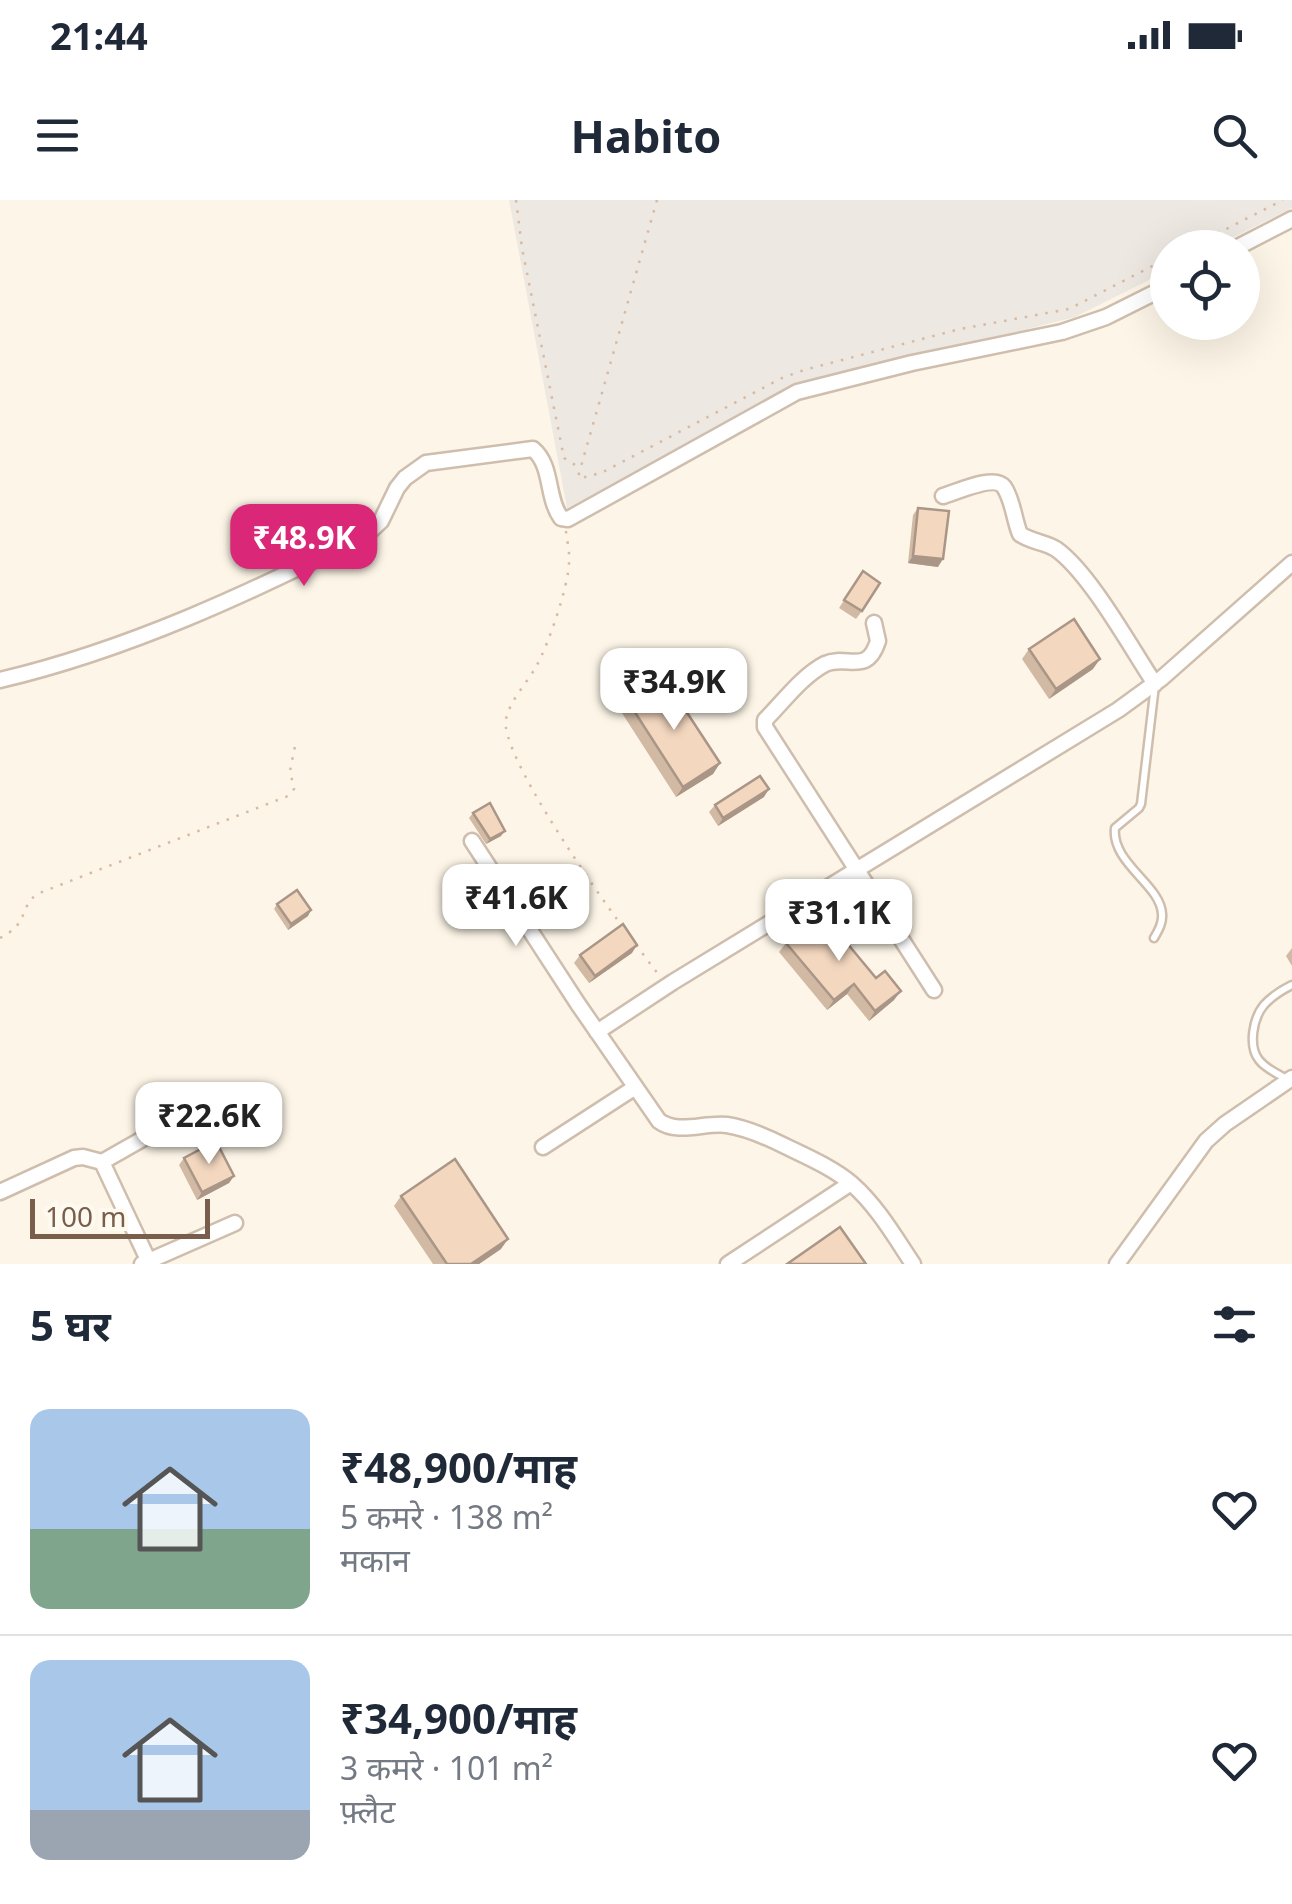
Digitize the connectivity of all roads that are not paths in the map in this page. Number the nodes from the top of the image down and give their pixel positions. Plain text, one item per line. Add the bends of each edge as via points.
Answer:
1 (1292, 219) edge
2 (1260, 236) edge
3 (1150, 295) edge
4 (943, 496) dead end
5 (1292, 563) edge
6 (874, 623) dead end
7 (0, 680) edge
8 (1155, 684) junction
9 (472, 841) dead end
10 (858, 870) junction
11 (1154, 938) dead end
12 (1292, 985) edge
13 (934, 990) dead end
14 (597, 1032) junction
15 (1290, 1079) edge
16 (634, 1088) junction
17 (239, 1114) dead end
18 (543, 1147) dead end
19 (102, 1162) junction
20 (851, 1183) junction
21 (0, 1192) edge
22 (235, 1223) dead end
23 (146, 1263) edge
24 (728, 1264) edge
25 (913, 1264) edge
26 (1117, 1264) edge

1 - 2 street
3 - 7 street via 1062,332 797,392 565,520 533,449 426,463 396,488 373,530 352,542 209,608
4 - 8 street via 992,480 1001,484 1020,534 1070,562
5 - 8 street
6 - 10 street via 878,641 870,657 821,666 764,724
8 - 10 street
8 - 11 lane via 1140,808 1113,834 1160,905
9 - 14 street
10 - 13 street
10 - 14 street
12 - 15 lane via 1260,1010 1253,1039 1260,1062
14 - 16 street
15 - 26 street via 1206,1141
16 - 18 street
16 - 20 street via 666,1126 734,1127
17 - 19 street via 183,1137 146,1137
19 - 21 street via 74,1158
19 - 23 street
20 - 24 street
20 - 25 street
22 - 23 street

